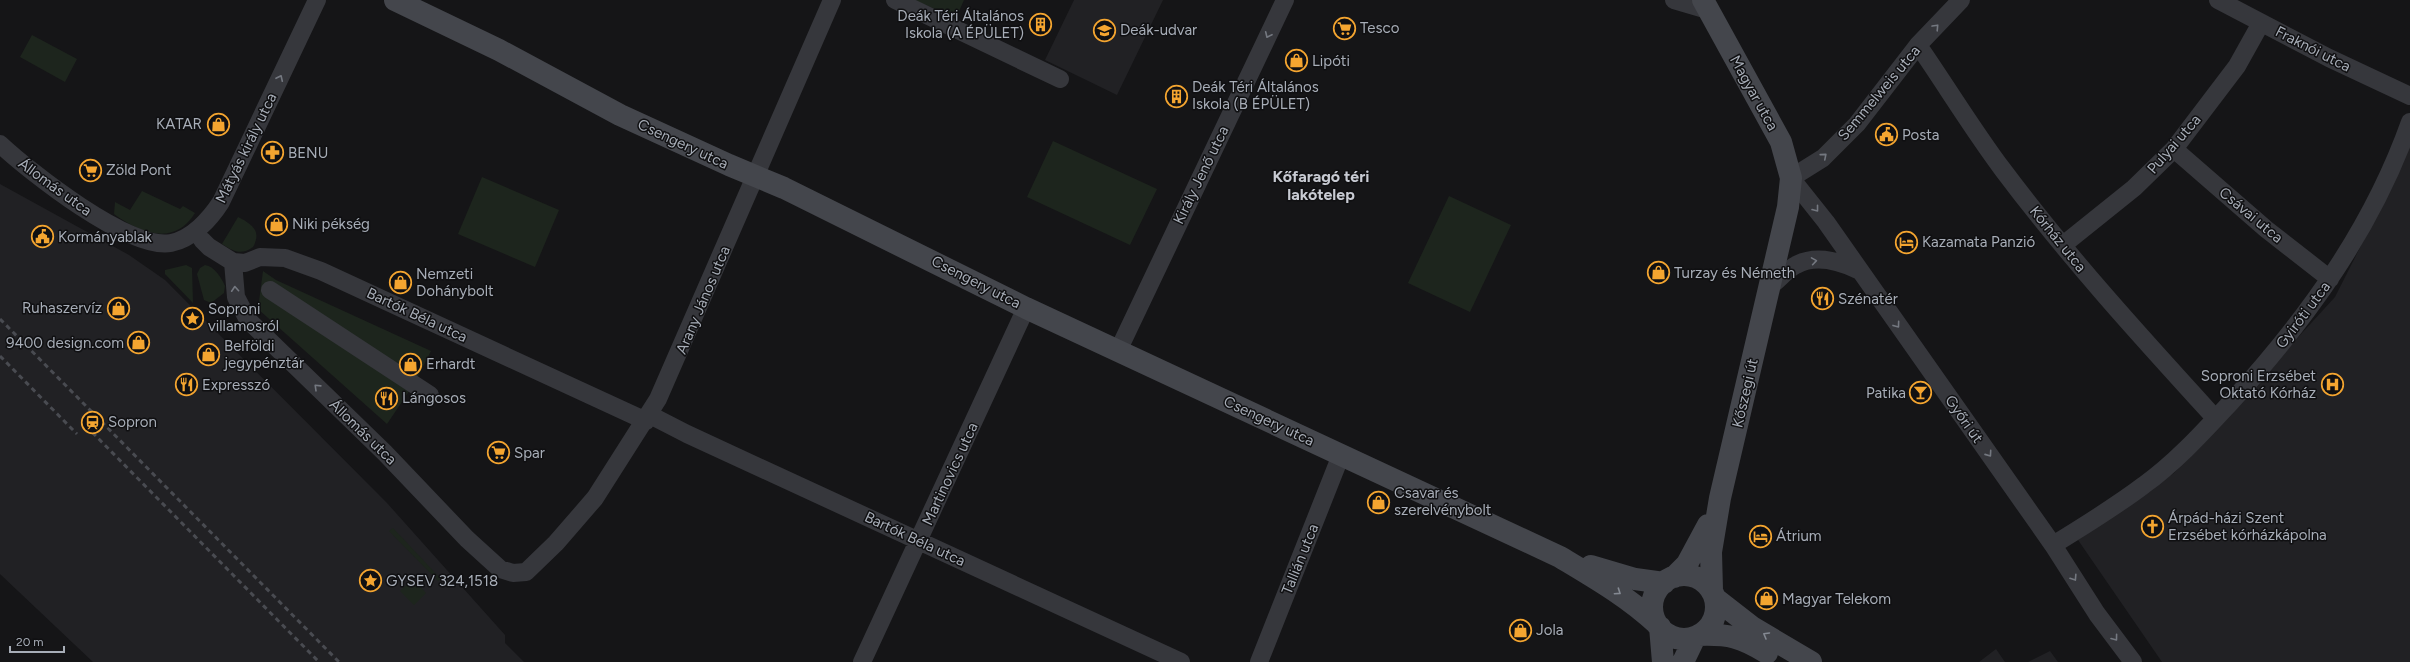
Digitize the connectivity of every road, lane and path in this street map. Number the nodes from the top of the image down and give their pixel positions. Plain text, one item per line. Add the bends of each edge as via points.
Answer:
1 (317, 0) edge
2 (395, 0) edge
3 (832, 0) edge
4 (895, 0) edge
5 (1284, 0) edge
6 (1674, 0) edge
7 (1961, 0) edge
8 (2218, 0) edge
9 (1706, 5) edge
10 (2261, 22) junction
11 (1918, 45) junction
12 (1060, 79) dead end
13 (2410, 96) edge
14 (2410, 122) edge
15 (0, 144) edge
16 (2174, 149) junction
17 (756, 176) junction
18 (1792, 178) junction
19 (203, 232) junction
20 (2063, 246) junction
21 (233, 262) junction
22 (1859, 270) junction
23 (2330, 279) junction
24 (1770, 288) junction
25 (270, 290) dead end
26 (1026, 308) junction
27 (1118, 351) junction
28 (430, 395) dead end
29 (648, 418) junction
30 (2215, 418) junction
31 (1341, 455) junction
32 (1720, 498) junction
33 (919, 540) junction
34 (2053, 545) junction
35 (1560, 557) junction
36 (526, 572) joint
37 (1669, 580) junction
38 (1714, 594) junction
39 (1659, 626) junction
40 (1697, 636) junction
41 (862, 662) edge
42 (1181, 662) edge
43 (1259, 662) edge
44 (1663, 662) edge
45 (1683, 662) edge
46 (1784, 662) edge
47 (1811, 662) edge
48 (2133, 662) edge

19 -> 1 street, Mátyás király utca via 221,202
2 - 17 main road, Csengery utca via 498,50 620,115
3 - 17 street, Arany János utca
4 - 12 street
5 -> 27 street, Király Jenő utca
6 - 9 street
11 -> 7 street, Semmelweis utca
8 - 10 street, Fraknói utca
9 - 18 main road, Magyar utca via 1781,142
10 - 13 street, Fraknói utca
10 - 16 street, Pulyai utca via 2237,66
18 -> 11 street, Semmelweis utca via 1823,158 1857,124
11 - 20 street, Kórház utca via 2003,170
14 - 23 street, Gyiróti utca via 2382,190 2353,244
15 - 19 street, Állomás utca via 30,170 74,201 134,237 160,244
16 - 20 street, Pulyai utca via 2134,188
16 - 23 street, Csávai utca via 2266,229
17 - 26 main road, Csengery utca via 890,239
17 - 29 street, Arany János utca via 675,366
18 -> 22 street, Győri út
18 - 24 main road, Kőszegi út
19 - 21 street via 209,247
20 - 30 street, Kórház utca via 2097,288
21 - 29 street, Bartók Béla utca via 245,263 260,257 285,258 321,270
36 -> 21 street, Állomás utca via 513,573 500,569 248,320 236,297
24 -> 22 street via 1796,265 1816,260 1837,260
22 -> 34 street, Győri út
23 - 30 street, Gyiróti utca via 2288,338
24 - 32 main road, Kőszegi út
25 - 28 street
26 - 27 main road, Csengery utca
26 - 33 street, Martinovics utca
27 - 31 main road, Csengery utca
29 - 33 street, Bartók Béla utca
29 - 36 street, Arany János utca via 595,498 556,543
30 - 34 street, Gyiróti utca via 2182,453 2144,485
31 - 35 main road, Csengery utca
31 - 43 street, Tallián utca
32 - 37 main road, Kőszegi út via 1697,549 1687,564
32 - 38 main road, Kőszegi út via 1711,552
33 - 41 street, Martinovics utca
33 - 42 street, Bartók Béla utca
34 -> 48 street, Győri út via 2097,614
35 - 37 main road, Csengery utca via 1635,579
35 -> 39 main road, Csengery utca via 1635,603
37 - 38 main road via 1684,575 1695,576 1705,582
37 - 39 main road via 1654,598 1654,616
38 - 40 main road via 1714,620 1708,629
47 -> 38 main road via 1752,627
39 - 40 main road via 1676,638
39 - 44 main road
40 - 45 main road
40 - 46 main road via 1722,634 1737,637

